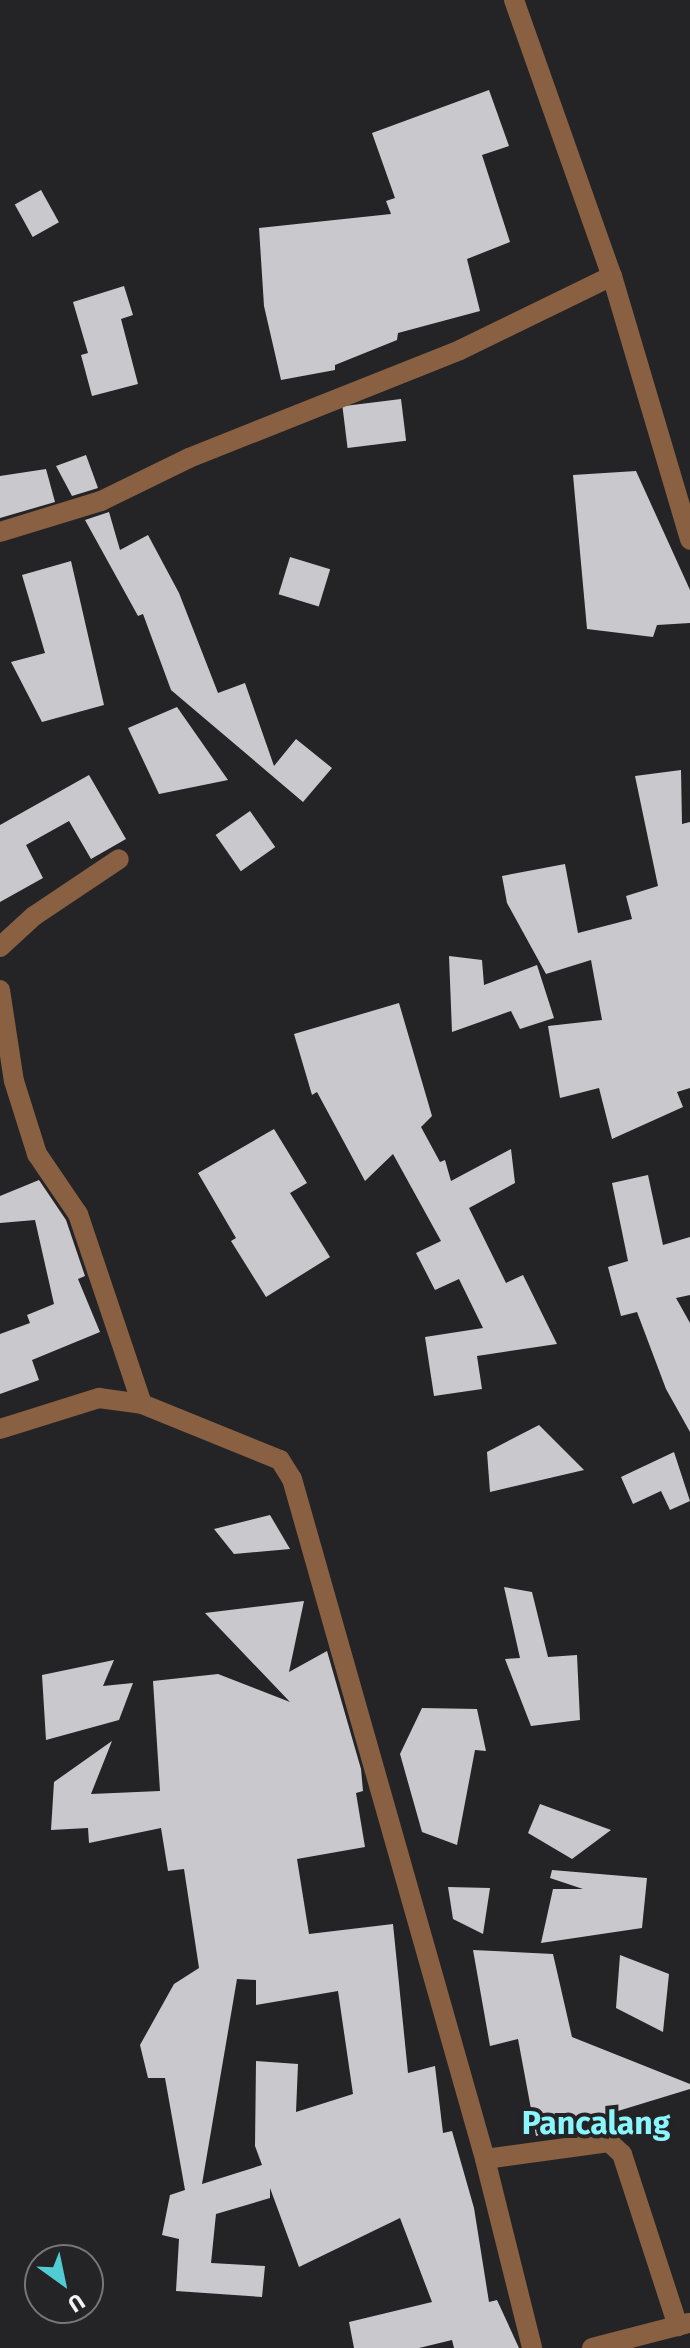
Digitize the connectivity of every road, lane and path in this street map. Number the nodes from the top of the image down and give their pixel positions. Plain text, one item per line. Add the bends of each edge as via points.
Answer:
1 (514, 0) edge
2 (612, 276) junction
3 (0, 532) edge
4 (690, 540) edge
5 (119, 859) dead end
6 (0, 947) edge
7 (0, 990) edge
8 (142, 1404) junction
9 (0, 1429) edge
10 (485, 2159) junction
11 (684, 2324) edge
12 (532, 2348) edge
13 (592, 2348) edge

1 - 2 street
2 - 3 street via 460,350 189,458 101,501
2 - 4 street
5 - 6 street via 34,916
7 - 8 street via 14,1081 37,1154 78,1214
8 - 9 street via 99,1398
8 - 10 street via 280,1460 292,1479
10 - 11 street via 609,2142 622,2154
10 - 12 street
11 - 13 street

